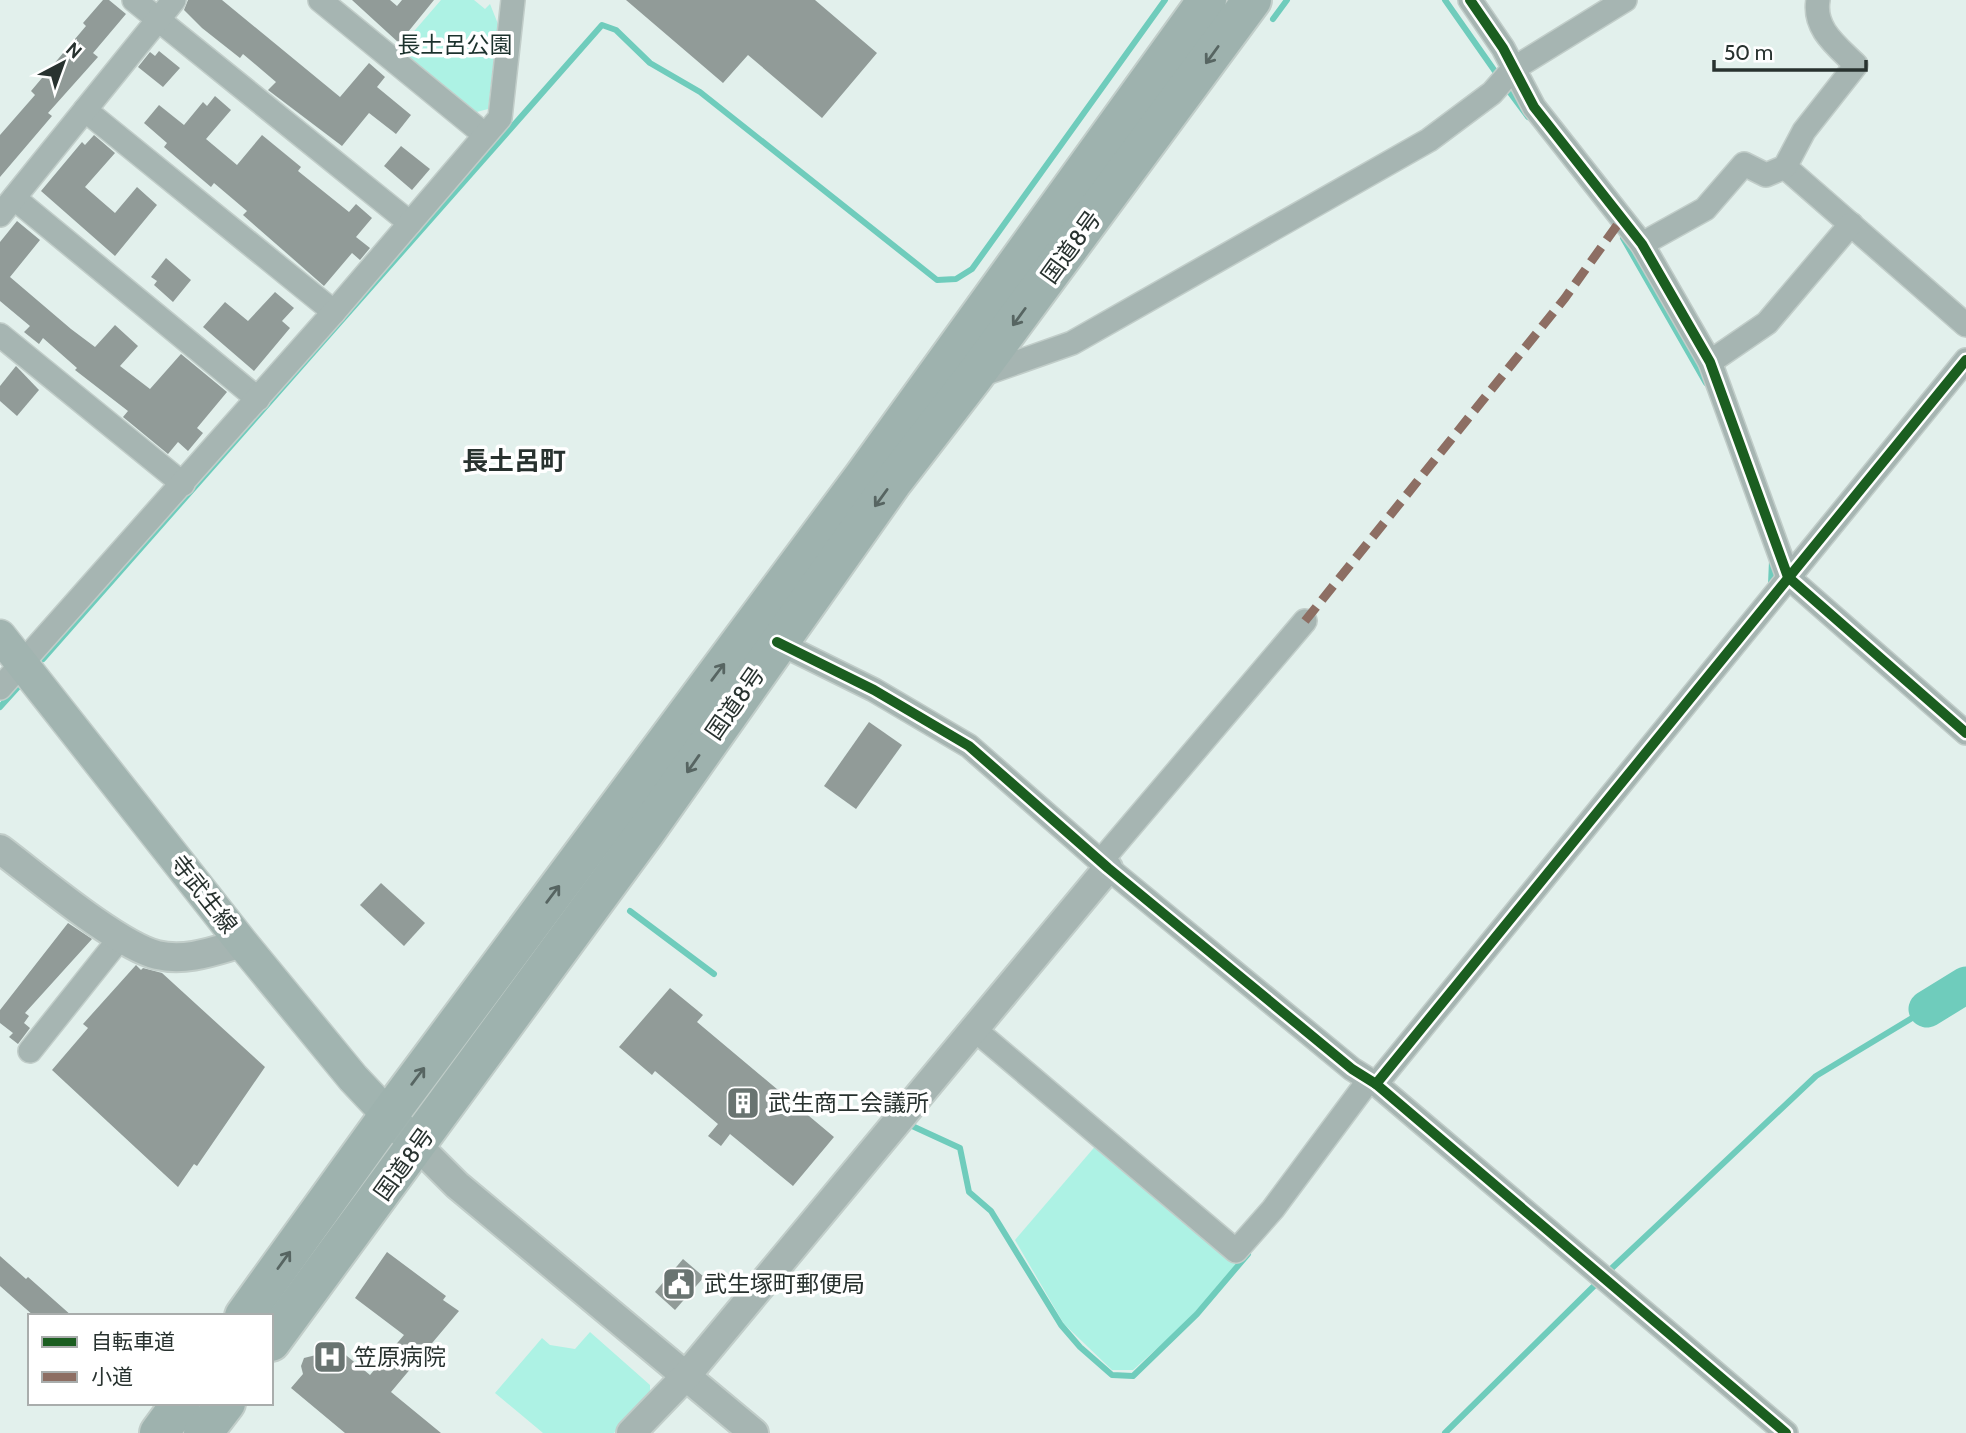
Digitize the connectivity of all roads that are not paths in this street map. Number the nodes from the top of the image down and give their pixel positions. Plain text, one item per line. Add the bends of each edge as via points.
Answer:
1 (134, 0) edge
2 (174, 0) edge
3 (320, 0) edge
4 (513, 0) edge
5 (1207, 0) edge
6 (1252, 0) edge
7 (1470, 0) edge
8 (1625, 0) edge
9 (1818, 0) edge
10 (158, 19) junction
11 (1513, 69) junction
12 (85, 110) junction
13 (485, 135) junction
14 (1785, 167) junction
15 (7, 206) edge
16 (410, 223) junction
17 (1852, 223) junction
18 (1642, 244) junction
19 (334, 312) junction
20 (1966, 325) edge
21 (0, 335) edge
22 (1966, 360) edge
23 (1710, 362) junction
24 (974, 378) junction
25 (258, 399) junction
26 (183, 484) junction
27 (1788, 577) junction
28 (1305, 621) dead end
29 (0, 636) edge
30 (777, 642) junction
31 (23, 663) junction
32 (0, 688) edge
33 (1966, 733) edge
34 (0, 849) edge
35 (1105, 865) junction
36 (121, 937) junction
37 (242, 943) junction
38 (974, 1029) junction
39 (30, 1051) dead end
40 (1373, 1082) junction
41 (388, 1116) junction
42 (417, 1145) junction
43 (245, 1314) edge
44 (273, 1339) edge
45 (686, 1376) junction
46 (180, 1405) edge
47 (224, 1405) edge
48 (159, 1433) edge
49 (203, 1433) edge
50 (631, 1433) edge
51 (754, 1433) edge
52 (1786, 1433) edge

1 - 10 street
2 - 10 street
3 - 13 street
4 - 13 street via 500,118
41 -> 5 highway, 国道8号 via 863,477
6 -> 24 highway, 国道8号
7 - 11 street
8 - 11 street
9 - 14 street via 1815,15 1821,29 1856,65 1804,131
10 - 12 street
10 - 16 street
11 - 18 street via 1534,107
11 - 24 street via 1492,93 1429,140 1072,343
12 - 15 street
12 - 19 street
13 - 16 street
14 - 17 street
14 - 18 street via 1766,175 1744,164 1705,209
15 - 25 street
16 - 19 street
17 - 20 street
17 - 23 street via 1767,323
18 - 23 street
19 - 25 street
21 - 26 street
22 - 27 street
23 - 27 street
24 -> 30 highway, 国道8号 via 892,482
25 - 26 street
26 - 31 street
27 - 33 street
27 - 40 street
28 - 35 street
29 - 31 main road, 寺武生線
30 - 35 street via 874,690 969,746
30 -> 42 highway, 国道8号 via 647,830
31 - 32 street
31 - 37 main road, 寺武生線
34 - 36 street
35 - 38 street
35 - 40 street
36 - 37 street via 157,955 187,957
36 - 39 street
37 - 41 main road, 寺武生線
38 - 40 street via 1236,1251
38 - 45 street
40 - 52 street
41 - 42 main road, 寺武生線
43 -> 41 highway, 国道8号
42 - 44 highway, 国道8号
42 - 45 street via 457,1185
45 - 50 street
45 - 51 street
46 - 48 highway
47 - 49 highway

